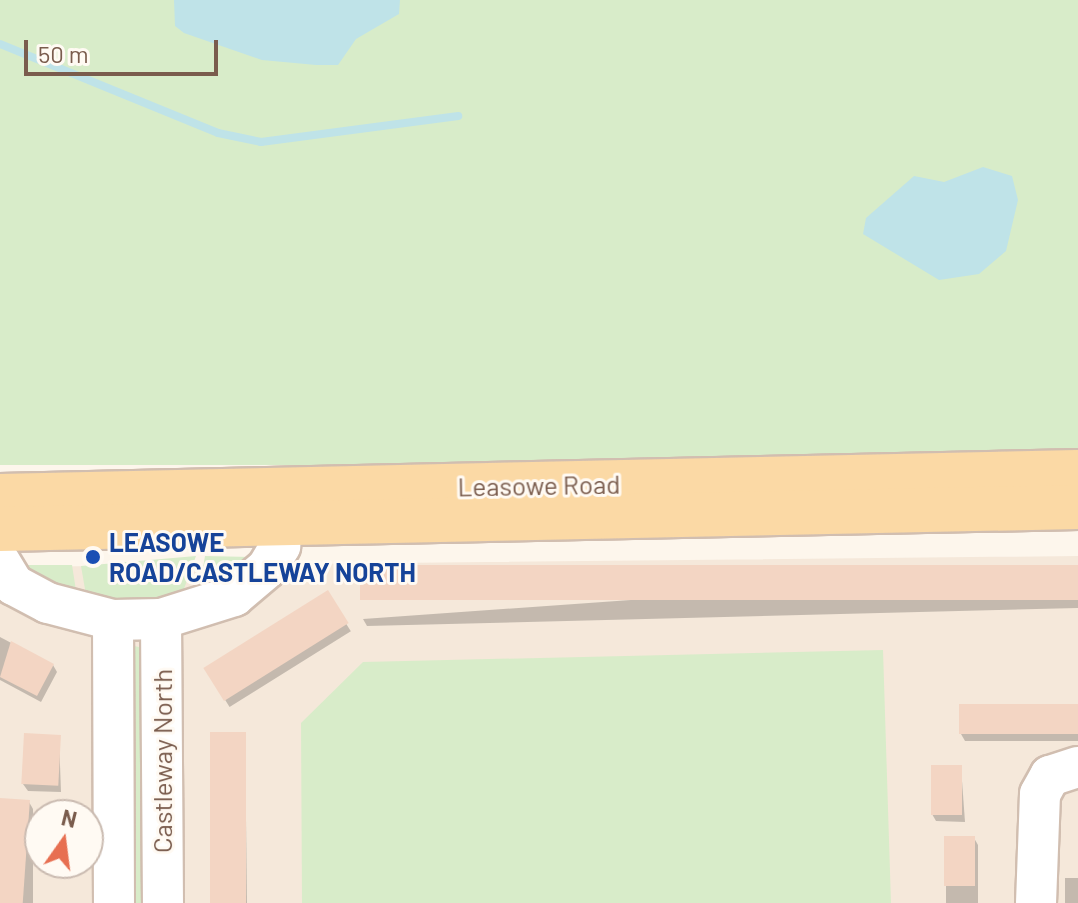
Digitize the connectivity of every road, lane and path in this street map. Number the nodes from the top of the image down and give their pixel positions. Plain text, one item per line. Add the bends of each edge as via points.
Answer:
1 (1078, 472) edge
2 (0, 496) edge
3 (281, 507) junction
4 (1078, 507) edge
5 (0, 529) edge
6 (0, 562) edge
7 (161, 619) junction
8 (113, 620) junction
9 (1078, 767) edge
10 (114, 903) edge
11 (163, 903) edge
12 (1036, 903) edge

1 - 3 main road, Leasowe Road
2 - 3 main road, Leasowe Road
3 - 4 main road, Leasowe Road
3 - 5 main road, Leasowe Road
3 - 7 street via 280,546 267,568 234,596
6 - 8 street via 14,585 48,603
7 - 8 street
7 - 11 street, Castleway North
8 - 10 street, Castleway North
9 - 12 street via 1050,776 1040,794

